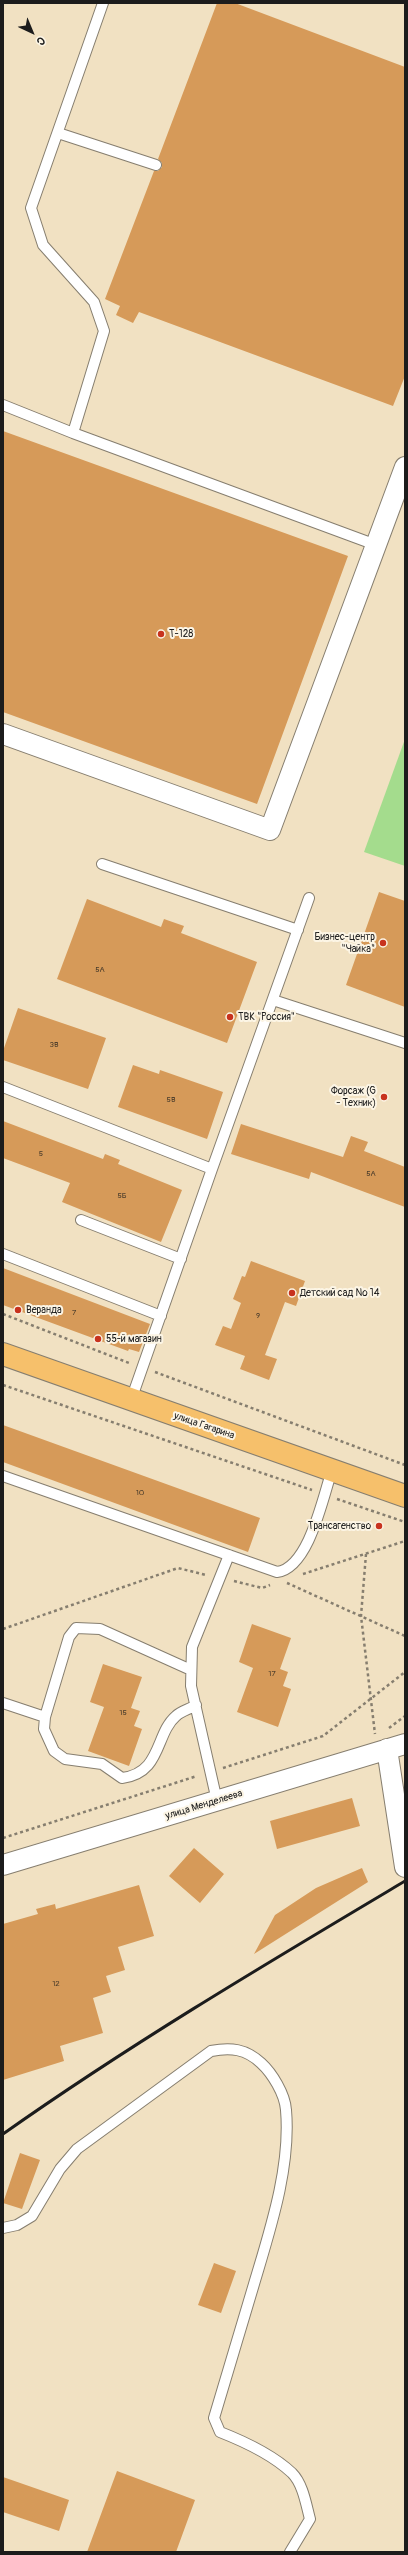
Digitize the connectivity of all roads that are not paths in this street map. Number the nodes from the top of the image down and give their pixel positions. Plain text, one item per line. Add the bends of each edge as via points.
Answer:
1 (103, 3) edge
2 (58, 133) junction
3 (156, 165) dead end
4 (3, 405) edge
5 (73, 433) junction
6 (405, 467) edge
7 (376, 545) junction
8 (3, 734) edge
9 (102, 864) dead end
10 (309, 898) dead end
11 (298, 930) junction
12 (273, 1000) junction
13 (405, 1043) edge
14 (3, 1087) edge
15 (212, 1169) junction
16 (81, 1220) dead end
17 (3, 1254) edge
18 (181, 1259) junction
19 (161, 1316) junction
20 (3, 1354) edge
21 (131, 1400) junction
22 (332, 1470) junction
23 (3, 1476) edge
24 (405, 1496) edge
25 (229, 1555) junction
26 (191, 1670) junction
27 (3, 1703) edge
28 (196, 1706) junction
29 (45, 1717) junction
30 (391, 1742) edge
31 (217, 1801) junction
32 (3, 1865) edge
33 (405, 1867) edge
34 (3, 2228) edge
35 (290, 2552) edge

1 - 2 lane
2 - 3 lane
2 - 5 lane via 31,208 42,245 94,302 104,330
4 - 5 lane
5 - 7 lane
6 - 7 street
7 - 8 street via 270,830
9 - 11 lane
10 - 11 lane
11 - 12 lane
12 - 13 lane
12 - 15 lane
14 - 15 lane
15 - 18 lane
16 - 18 lane
17 - 19 lane
18 - 19 lane
19 - 21 lane
20 - 21 main road, улица Гагарина
21 - 22 main road, улица Гагарина
22 - 24 main road, улица Гагарина
22 - 25 lane via 306,1547 294,1565 286,1571 277,1572
23 - 25 lane
25 - 26 lane via 192,1647
26 - 28 lane via 191,1686
26 - 29 lane via 100,1629 76,1628 69,1637
27 - 29 lane
28 - 29 lane via 176,1716 156,1754 146,1767 130,1777 122,1778 102,1764 65,1759 54,1752 44,1729
28 - 31 lane
30 - 31 street, улица Менделеева
30 - 33 street
31 - 32 street, улица Менделеева
34 - 35 lane via 17,2225 32,2216 60,2169 77,2149 211,2051 227,2048 250,2053 265,2067 277,2085 286,2108 287,2142 273,2223 214,2418 220,2432 243,2441 293,2474 303,2492 310,2518

